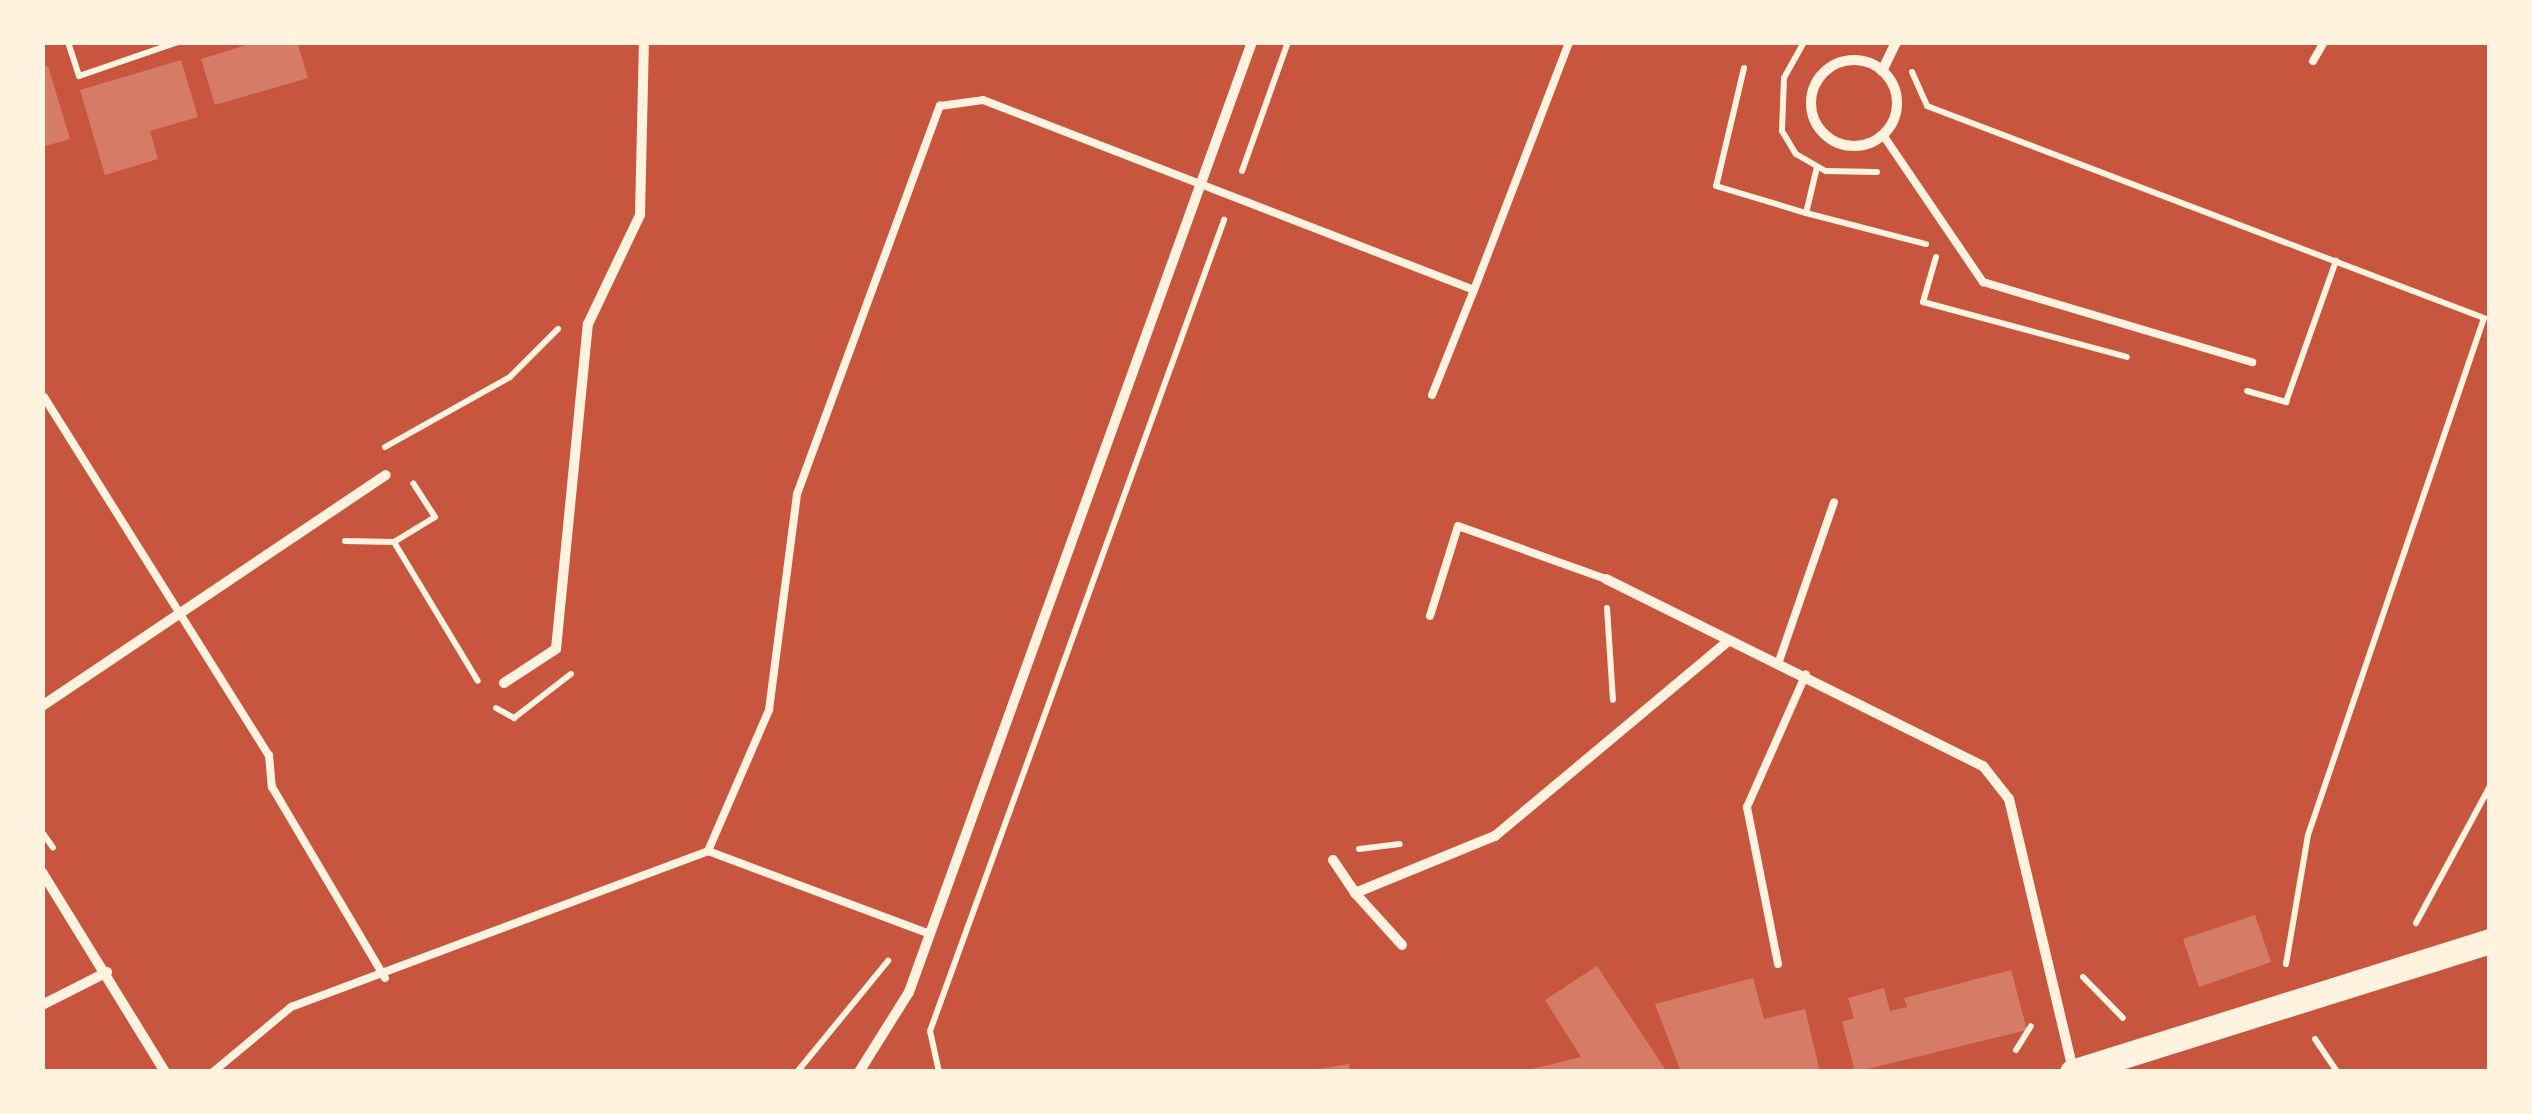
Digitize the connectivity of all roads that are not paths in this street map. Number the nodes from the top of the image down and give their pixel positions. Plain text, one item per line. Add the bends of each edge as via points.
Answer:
1 (644, 42) edge
2 (1252, 42) edge
3 (1569, 42) edge
4 (1896, 42) edge
5 (2324, 42) edge
6 (2313, 60) dead end
7 (1882, 70) junction
8 (1883, 135) junction
9 (1200, 184) junction
10 (1474, 290) junction
11 (2252, 362) dead end
12 (1432, 395) dead end
13 (44, 397) edge
14 (386, 475) dead end
15 (1834, 502) dead end
16 (1606, 579) joint
17 (180, 616) junction
18 (1430, 616) dead end
19 (1729, 640) junction
20 (1779, 662) junction
21 (1806, 674) junction
22 (504, 683) dead end
23 (42, 706) edge
24 (708, 851) junction
25 (1333, 860) road end
26 (42, 872) edge
27 (1356, 893) junction
28 (930, 934) junction
29 (2490, 940) edge
30 (1402, 946) dead end
31 (1778, 964) dead end
32 (106, 972) junction
33 (385, 978) junction
34 (42, 1006) edge
35 (2073, 1071) edge
36 (165, 1072) edge
37 (213, 1072) edge
38 (859, 1072) edge

1 - 22 street via 640,215 588,324 556,649
2 - 9 street
3 - 10 lane
4 - 7 street
5 - 6 lane
7 - 8 street via 1896,95
7 - 8 street via 1842,62 1819,78 1811,104 1831,140 1858,146
8 - 11 lane via 1983,282
9 - 10 lane via 1230,203
9 - 24 lane via 983,100 940,106 798,494 769,710
9 - 28 street
10 - 12 lane
13 - 17 lane
14 - 17 street
15 - 20 lane
16 - 18 lane via 1458,526
16 - 19 street
17 - 23 street
17 - 33 lane via 268,755 272,787
19 - 20 street
19 - 27 street via 1496,836
20 - 21 street
21 - 31 lane via 1747,807
21 - 35 street via 1944,740 1984,766 2009,799
24 - 28 lane
24 - 33 lane
25 - 27 street
26 - 32 street
27 - 30 street
28 - 38 street via 909,992
29 - 35 main road
32 - 34 street
32 - 36 street
33 - 37 lane via 291,1008

